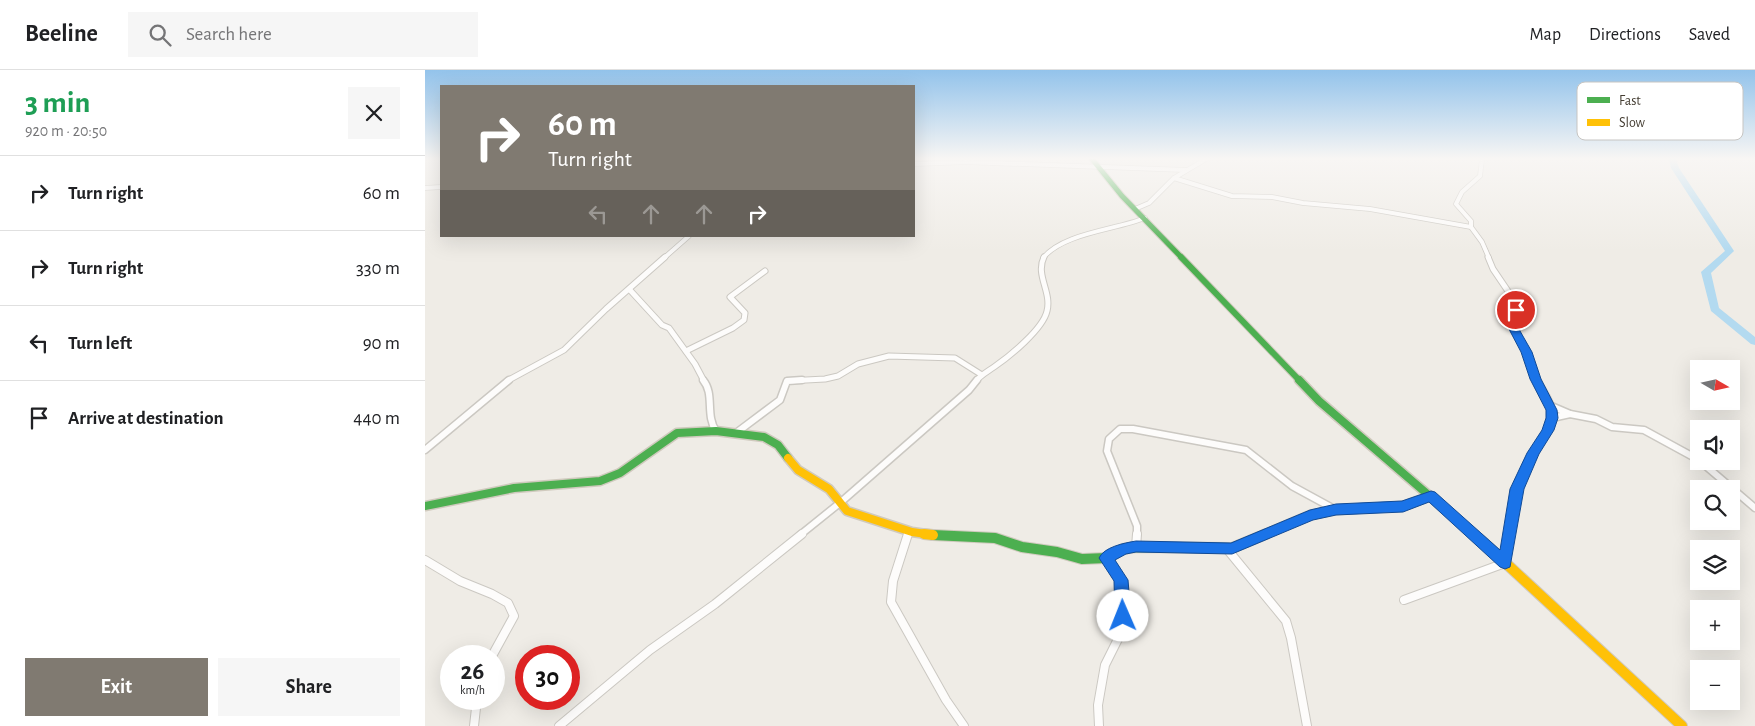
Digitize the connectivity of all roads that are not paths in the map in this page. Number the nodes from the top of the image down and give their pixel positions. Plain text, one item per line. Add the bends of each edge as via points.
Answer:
1 (1118, 190) edge
2 (1163, 190) edge
3 (1211, 190) edge
4 (1465, 190) edge
5 (1135, 209) junction
6 (1145, 218) junction
7 (1471, 227) junction
8 (688, 237) edge
9 (765, 271) dead end
10 (629, 289) junction
11 (685, 351) junction
12 (982, 375) junction
13 (1549, 405) junction
14 (1570, 414) junction
15 (1552, 418) junction
16 (716, 431) junction
17 (735, 434) junction
18 (425, 450) edge
19 (1690, 456) edge
20 (1710, 470) edge
21 (1431, 496) junction
22 (841, 502) junction
23 (425, 506) edge
24 (1755, 508) edge
25 (1336, 510) junction
26 (909, 531) junction
27 (1136, 547) junction
28 (1227, 549) junction
29 (1106, 558) junction
30 (425, 560) edge
31 (1505, 563) junction
32 (1404, 600) dead end
33 (499, 645) edge
34 (476, 710) edge
35 (474, 726) edge
36 (559, 726) edge
37 (964, 726) edge
38 (1099, 726) edge
39 (1307, 726) edge
40 (1682, 726) edge

1 - 5 street
2 - 5 street via 1153,200
3 - 7 street via 1232,196 1272,197 1370,209
4 - 7 street via 1456,202 1471,221
5 - 6 street
6 - 12 street via 1067,242 1046,254 1041,265 1049,306 1045,318
6 - 21 street via 1319,401
7 - 13 street via 1516,303 1515,331
8 - 10 street
9 - 11 street via 730,298 745,313 744,320
10 - 11 street via 662,325 669,328
10 - 18 street via 564,350 509,380
11 - 16 street via 708,386 709,417
12 - 17 street via 955,358 898,356 858,364 825,379 790,380 776,403
12 - 22 street
13 - 14 street
13 - 15 street
14 - 15 street
14 - 19 street via 1596,418 1612,427 1644,430
15 - 31 street via 1517,489
16 - 17 street
16 - 23 street via 677,433 620,472 600,481 514,488
17 - 22 street via 773,441 798,470 823,484
20 - 24 street
21 - 25 street via 1403,506
21 - 31 street
22 - 26 street via 850,513
22 - 36 street via 715,604 656,645
25 - 27 street via 1292,486 1246,450 1120,429 1109,439 1107,450 1137,526
25 - 28 street via 1301,518 1267,535
26 - 29 street via 943,537 995,538 1075,558
26 - 37 street via 893,581 891,602
27 - 28 street
27 - 29 street via 1123,549
28 - 39 street via 1286,621
29 - 38 street via 1121,580 1124,605 1121,635 1105,665
30 - 33 street via 460,581 492,594 512,608 514,616
31 - 32 street
31 - 40 street
34 - 35 street

